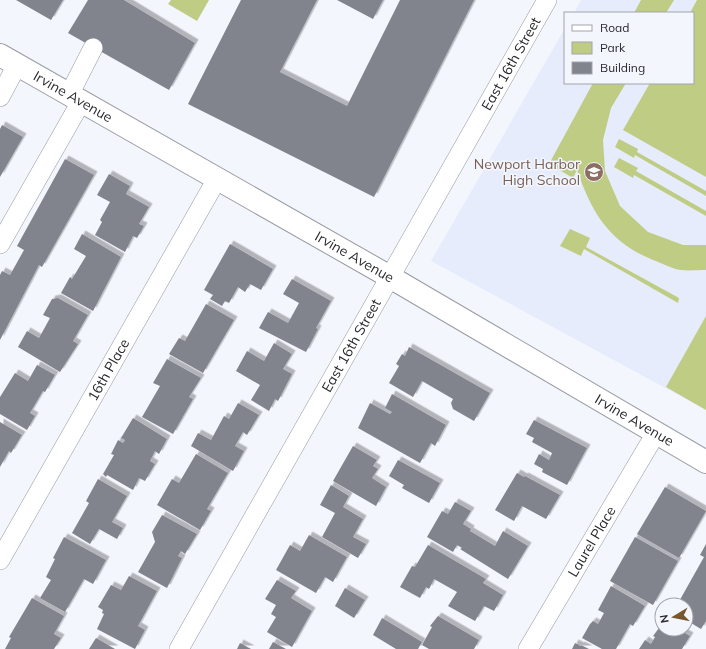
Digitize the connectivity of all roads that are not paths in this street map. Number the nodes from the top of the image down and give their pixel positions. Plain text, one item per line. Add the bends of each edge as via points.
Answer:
1 (548, 0) edge
2 (93, 48) dead end
3 (8, 60) edge
4 (0, 98) edge
5 (75, 98) junction
6 (217, 179) junction
7 (0, 244) edge
8 (390, 277) junction
9 (656, 433) junction
10 (706, 462) edge
11 (0, 560) edge
12 (179, 649) edge
13 (528, 649) edge

1 - 8 street, East 16th Street
2 - 5 street
3 - 4 street
3 - 5 main road, Irvine Avenue
5 - 6 main road, Irvine Avenue
5 - 7 street
6 - 8 main road, Irvine Avenue
6 - 11 street, 16th Place
8 - 9 main road, Irvine Avenue
8 - 12 street, East 16th Street
9 - 10 main road, Irvine Avenue
9 - 13 street, Laurel Place

